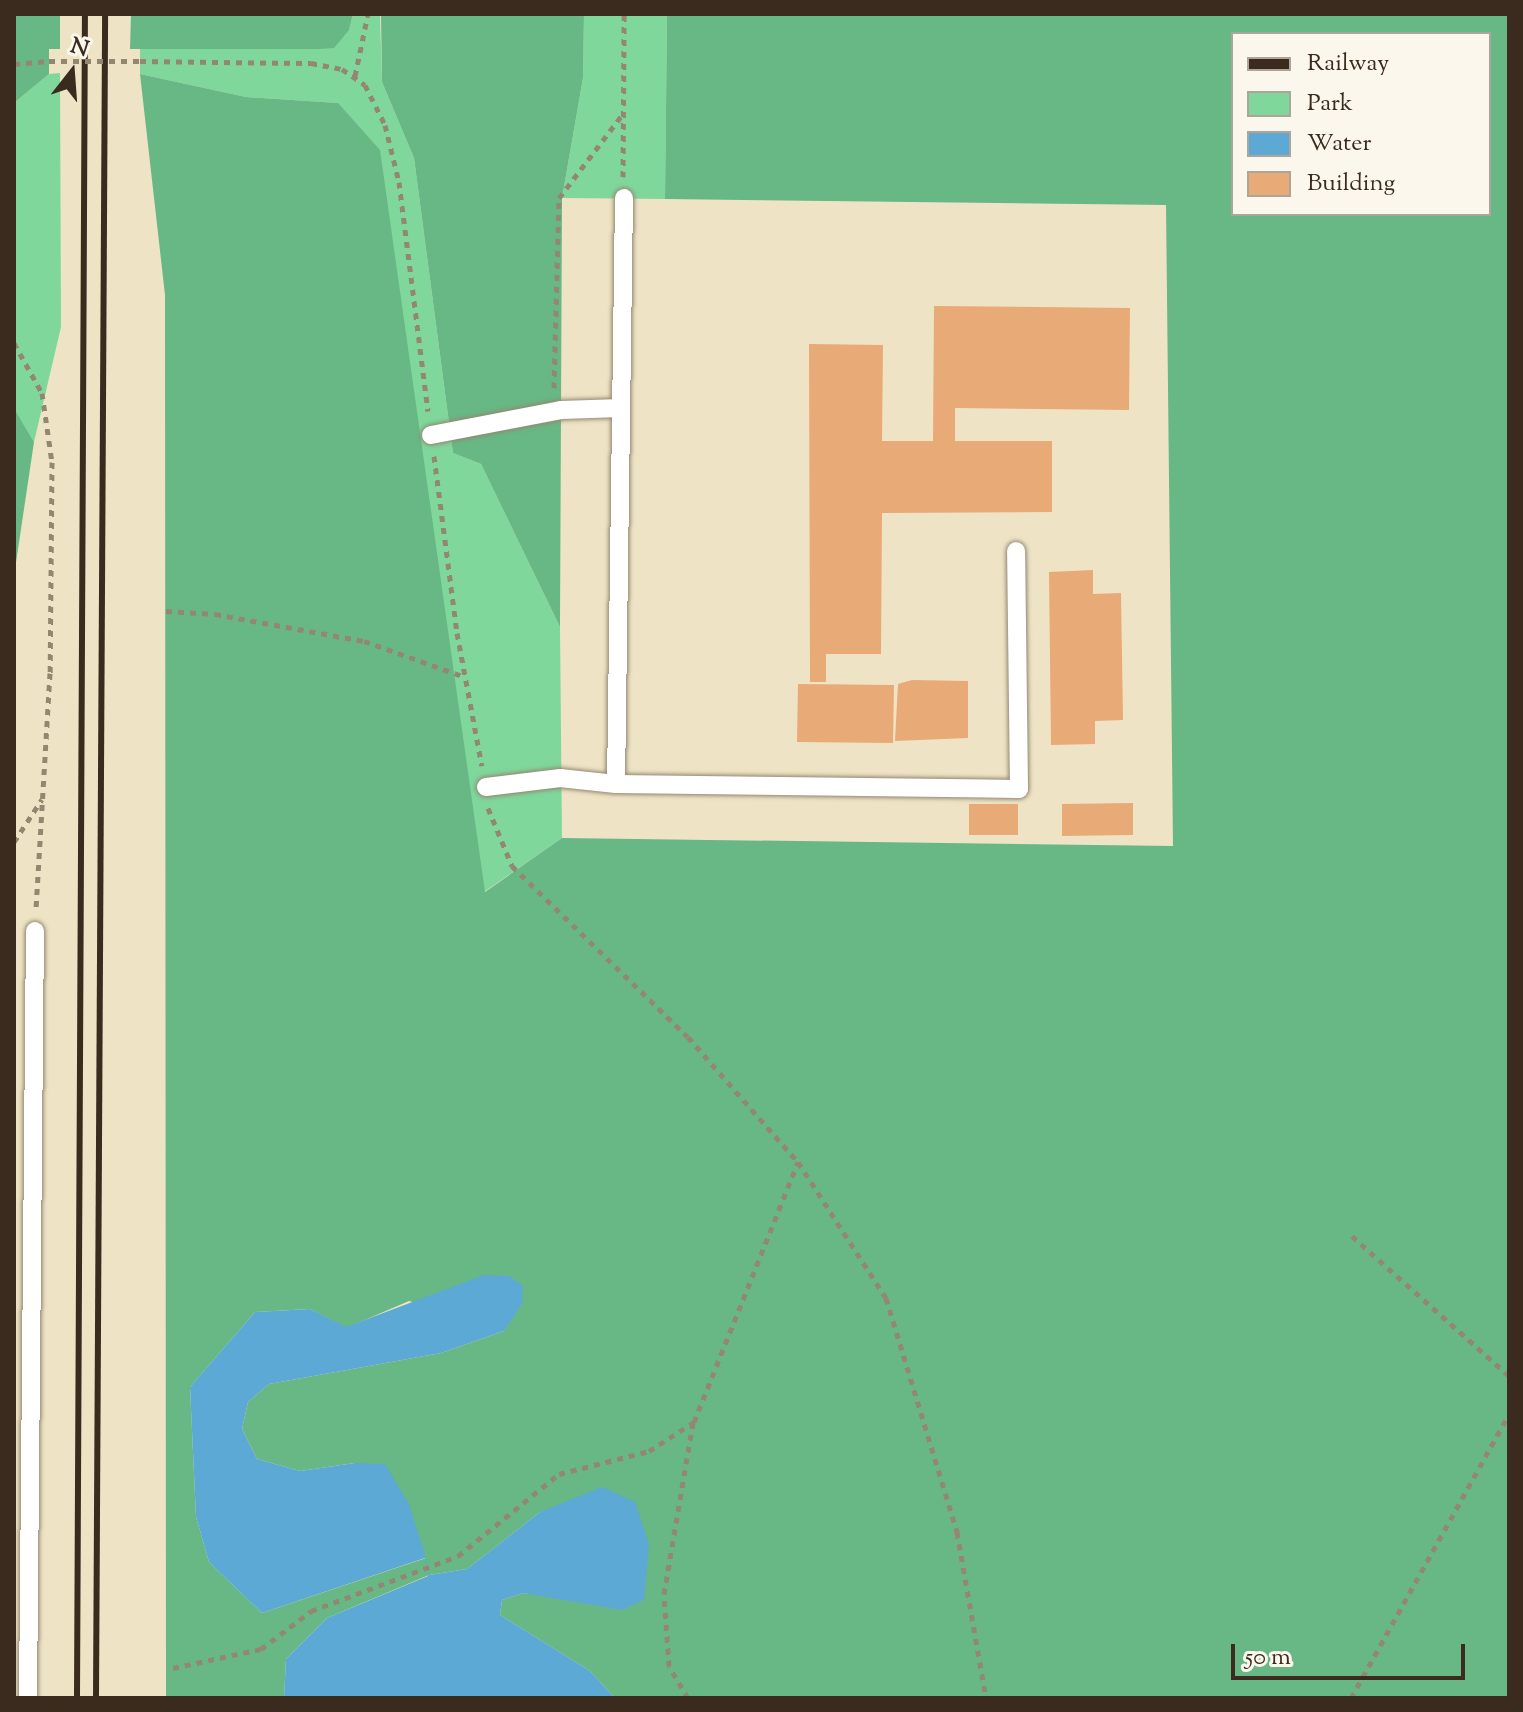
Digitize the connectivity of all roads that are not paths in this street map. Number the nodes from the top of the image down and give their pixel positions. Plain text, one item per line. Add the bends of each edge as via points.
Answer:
1 (624, 198) road end
2 (621, 408) junction
3 (431, 435) road end
4 (1016, 551) dead end
5 (616, 784) junction
6 (486, 787) road end
7 (35, 931) road end
8 (28, 1698) edge

1 - 2 lane
2 - 3 lane via 553,411
2 - 5 lane
4 - 5 lane via 1019,789
5 - 6 lane via 560,778
7 - 8 lane

